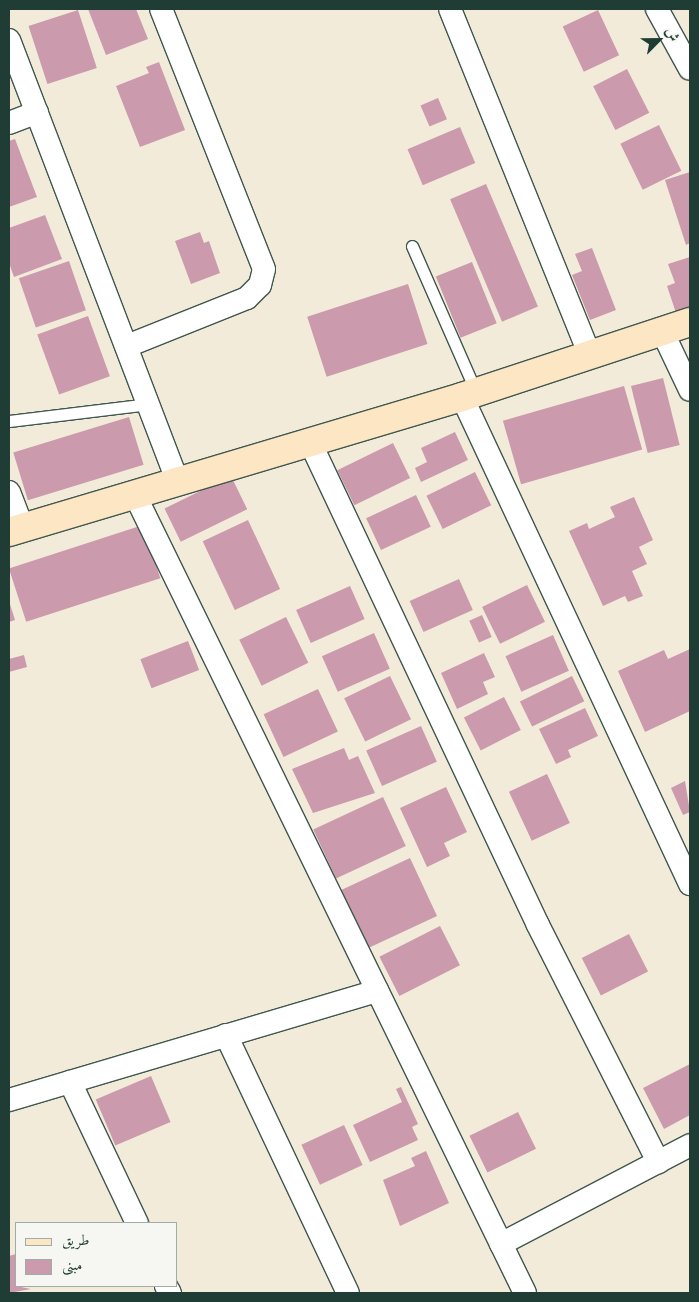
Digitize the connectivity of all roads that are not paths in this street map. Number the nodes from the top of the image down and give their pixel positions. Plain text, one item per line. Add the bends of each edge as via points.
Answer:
1 (161, 9) edge
2 (450, 9) edge
3 (657, 9) edge
4 (9, 40) edge
5 (690, 69) edge
6 (37, 112) junction
7 (9, 123) edge
8 (412, 246) dead end
9 (690, 322) edge
10 (662, 331) junction
11 (127, 346) junction
12 (590, 355) junction
13 (690, 390) edge
14 (469, 395) junction
15 (149, 404) junction
16 (9, 421) edge
17 (310, 442) junction
18 (177, 479) junction
19 (9, 492) edge
20 (134, 493) junction
21 (16, 530) edge
22 (690, 884) edge
23 (377, 990) junction
24 (226, 1035) junction
25 (70, 1082) junction
26 (9, 1100) edge
27 (690, 1144) edge
28 (658, 1162) junction
29 (137, 1222) edge
30 (501, 1244) junction
31 (348, 1293) edge
32 (525, 1293) edge

1 - 11 street via 261,251 264,269 260,285 247,298
2 - 12 street
3 - 5 street
4 - 6 street
6 - 7 street
6 - 11 street
8 - 14 lane
9 - 10 street
10 - 12 street
10 - 13 street
11 - 15 street
12 - 14 street
14 - 17 street
14 - 22 street
15 - 16 lane
15 - 18 street
17 - 18 street
17 - 28 street via 538,925
18 - 20 street
19 - 21 street
20 - 21 street
20 - 23 street
23 - 24 street
23 - 30 street
24 - 25 street
24 - 31 street
25 - 26 street
25 - 29 street
27 - 28 street
28 - 30 street
30 - 32 street

